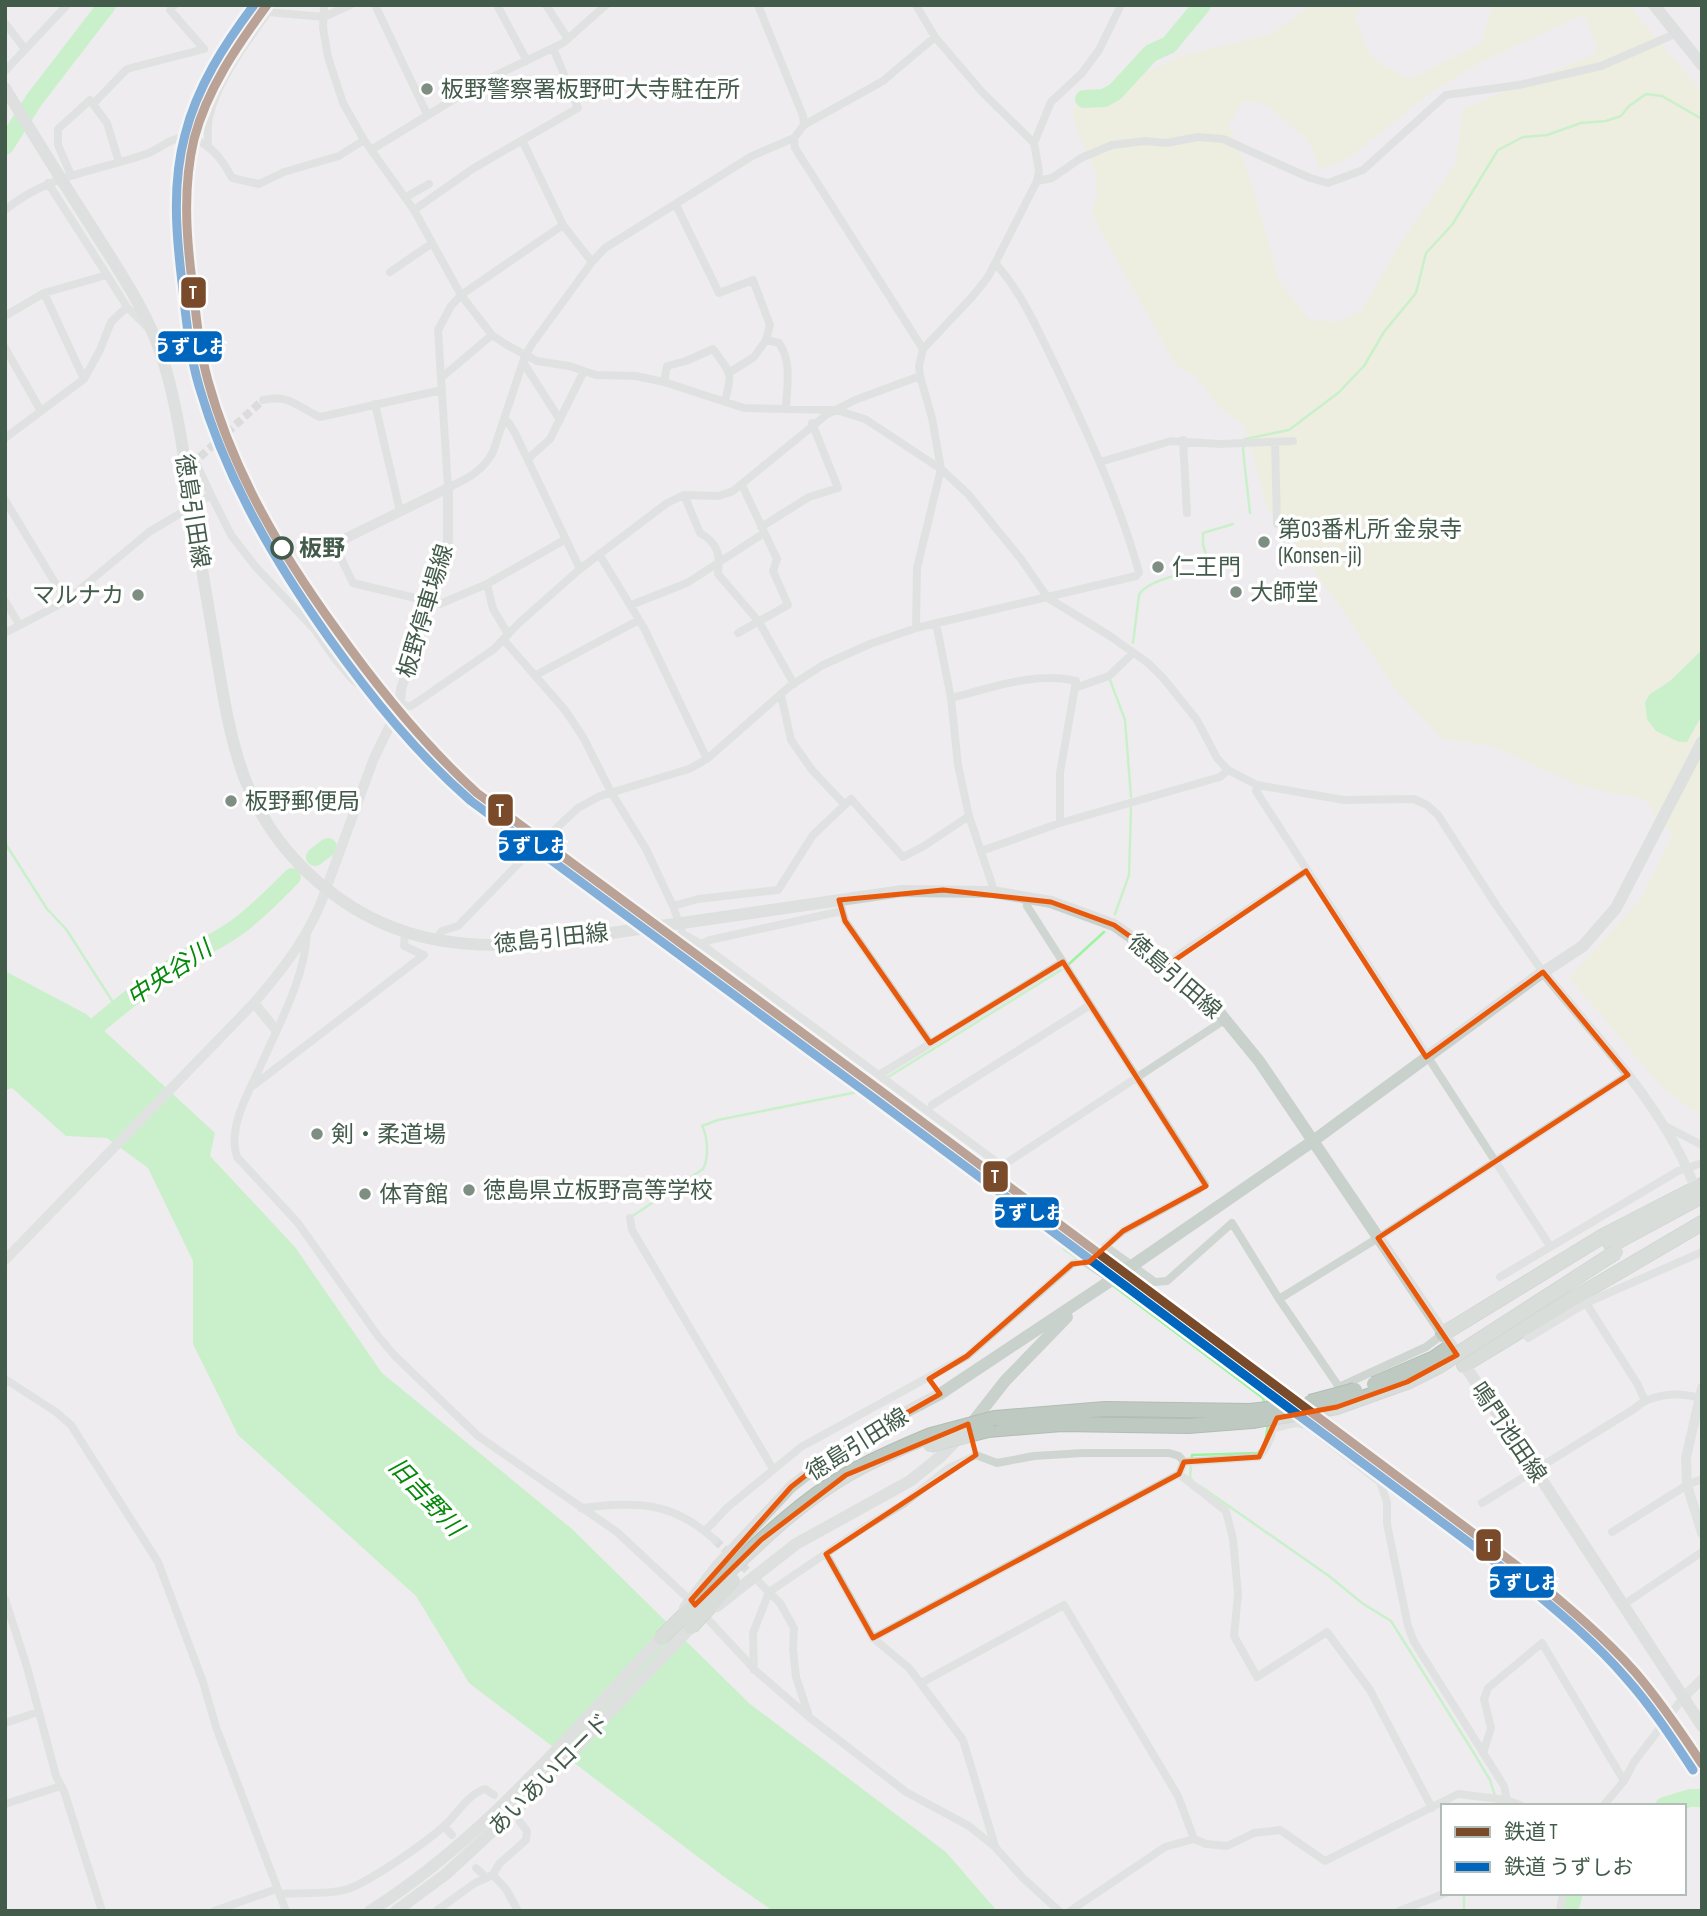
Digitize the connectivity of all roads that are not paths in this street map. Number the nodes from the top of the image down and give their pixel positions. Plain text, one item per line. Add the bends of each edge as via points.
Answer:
1 (175, 5) edge
2 (324, 5) edge
3 (350, 5) edge
4 (375, 5) edge
5 (497, 5) edge
6 (546, 5) edge
7 (606, 5) edge
8 (758, 5) edge
9 (916, 5) edge
10 (1654, 5) edge
11 (63, 7) edge
12 (1117, 7) edge
13 (324, 17) junction
14 (5, 23) edge
15 (1675, 34) junction
16 (935, 37) junction
17 (568, 38) junction
18 (554, 48) junction
19 (25, 49) junction
20 (1696, 50) edge
21 (527, 61) junction
22 (1702, 65) edge
23 (5, 71) edge
24 (6, 90) edge
25 (93, 104) junction
26 (427, 114) junction
27 (804, 125) junction
28 (794, 138) junction
29 (364, 140) junction
30 (522, 140) junction
31 (1034, 143) junction
32 (208, 146) junction
33 (371, 150) junction
34 (119, 162) junction
35 (60, 178) junction
36 (1037, 181) junction
37 (429, 184) dead end
38 (406, 197) junction
39 (676, 205) junction
40 (414, 209) junction
41 (5, 210) edge
42 (563, 225) junction
43 (431, 244) junction
44 (592, 262) junction
45 (996, 264) junction
46 (390, 272) dead end
47 (107, 275) junction
48 (44, 293) junction
49 (461, 295) junction
50 (127, 307) junction
51 (5, 316) edge
52 (153, 333) junction
53 (492, 335) junction
54 (766, 340) junction
55 (5, 348) edge
56 (923, 349) junction
57 (524, 359) junction
58 (583, 371) junction
59 (730, 372) junction
60 (920, 376) junction
61 (442, 377) junction
62 (84, 379) junction
63 (664, 382) junction
64 (442, 390) junction
65 (263, 400) dead end
66 (725, 401) junction
67 (374, 404) junction
68 (786, 408) junction
69 (836, 410) junction
70 (41, 411) junction
71 (504, 420) junction
72 (560, 420) junction
73 (812, 423) junction
74 (5, 438) edge
75 (182, 439) junction
76 (1183, 440) junction
77 (1293, 441) dead end
78 (1275, 442) junction
79 (528, 459) junction
80 (1100, 462) junction
81 (941, 470) junction
82 (742, 485) junction
83 (448, 488) junction
84 (211, 495) junction
85 (684, 495) junction
86 (5, 500) edge
87 (192, 507) junction
88 (400, 510) junction
89 (1188, 513) dead end
90 (1277, 524) dead end
91 (763, 530) junction
92 (566, 539) junction
93 (334, 544) joint
94 (599, 554) junction
95 (720, 560) junction
96 (580, 569) junction
97 (487, 584) junction
98 (1048, 598) junction
99 (5, 601) edge
100 (66, 601) junction
101 (432, 603) junction
102 (631, 605) junction
103 (639, 620) junction
104 (759, 622) junction
105 (19, 624) junction
106 (936, 624) junction
107 (916, 628) junction
108 (5, 633) edge
109 (738, 633) dead end
110 (506, 636) junction
111 (1133, 653) junction
112 (536, 675) junction
113 (794, 684) junction
114 (1075, 688) junction
115 (781, 695) junction
116 (951, 698) junction
117 (400, 705) junction
118 (393, 719) junction
119 (1702, 742) edge
120 (708, 759) junction
121 (1228, 770) junction
122 (1257, 785) junction
123 (611, 792) junction
124 (845, 805) junction
125 (969, 816) junction
126 (1060, 823) junction
127 (981, 851) junction
128 (1306, 871) junction
129 (327, 889) junction
130 (993, 892) junction
131 (1026, 897) junction
132 (673, 906) junction
133 (840, 906) junction
134 (307, 932) junction
135 (405, 932) junction
136 (435, 940) junction
137 (701, 944) junction
138 (1063, 962) junction
139 (1169, 964) junction
140 (1543, 972) junction
141 (254, 1003) junction
142 (1090, 1005) junction
143 (1226, 1019) junction
144 (276, 1030) junction
145 (930, 1043) junction
146 (1426, 1057) junction
147 (1628, 1075) junction
148 (882, 1078) junction
149 (1137, 1078) junction
150 (251, 1087) junction
151 (932, 1105) dead end
152 (1662, 1124) junction
153 (1313, 1141) junction
154 (1702, 1145) edge
155 (1495, 1162) junction
156 (1702, 1163) edge
157 (1686, 1168) junction
158 (1697, 1182) edge
159 (1702, 1196) edge
160 (1702, 1205) edge
161 (630, 1218) dead end
162 (1702, 1223) edge
163 (1378, 1238) junction
164 (1550, 1246) junction
165 (1613, 1248) junction
166 (1702, 1252) edge
167 (5, 1260) edge
168 (1500, 1277) dead end
169 (1279, 1298) junction
170 (1084, 1299) junction
171 (1586, 1303) junction
172 (1443, 1334) junction
173 (1528, 1338) dead end
174 (1464, 1365) junction
175 (5, 1379) edge
176 (929, 1379) junction
177 (1701, 1393) edge
178 (940, 1394) junction
179 (1644, 1399) junction
180 (1699, 1414) edge
181 (969, 1427) junction
182 (1274, 1428) junction
183 (976, 1455) junction
184 (1184, 1462) junction
185 (773, 1469) junction
186 (1536, 1471) junction
187 (1179, 1475) junction
188 (1702, 1479) edge
189 (1687, 1485) junction
190 (1482, 1503) dead end
191 (581, 1508) junction
192 (705, 1531) junction
193 (1612, 1532) dead end
194 (1702, 1534) edge
195 (715, 1540) tunnel mouth
196 (1702, 1552) edge
197 (827, 1554) junction
198 (730, 1576) junction
199 (760, 1583) tunnel mouth
200 (769, 1592) junction
201 (5, 1599) edge
202 (1623, 1605) junction
203 (691, 1627) joint
204 (661, 1638) joint
205 (873, 1638) junction
206 (754, 1670) junction
207 (1702, 1679) edge
208 (921, 1684) junction
209 (1684, 1698) junction
210 (38, 1712) junction
211 (809, 1717) junction
212 (5, 1723) edge
213 (1702, 1726) edge
214 (1483, 1753) junction
215 (1624, 1781) junction
216 (61, 1786) junction
217 (494, 1796) dead end
218 (519, 1797) junction
219 (1504, 1799) junction
220 (5, 1804) edge
221 (1516, 1804) edge
222 (1604, 1804) edge
223 (1432, 1808) junction
224 (520, 1822) dead end
225 (444, 1826) junction
226 (452, 1835) dead end
227 (1194, 1839) junction
228 (995, 1847) junction
229 (476, 1868) dead end
230 (489, 1876) junction
231 (278, 1891) junction
232 (1441, 1895) edge
233 (102, 1911) edge
234 (214, 1911) edge
235 (286, 1911) edge
236 (370, 1911) edge
237 (396, 1911) edge
238 (436, 1911) edge
239 (518, 1911) edge
240 (1059, 1911) edge
241 (1070, 1911) edge
242 (1399, 1911) edge

1 - 25 street via 170,10 204,49 127,69
2 - 13 street
3 - 13 street
4 - 26 street
5 - 21 street
6 - 17 street
7 - 17 street
8 - 27 street
9 - 16 street
10 - 15 main road
11 - 19 street
12 - 31 street via 1099,50 1051,102
13 - 29 street via 333,77
13 - 32 street via 268,12 212,104
14 - 19 street
15 - 20 main road
15 - 36 street via 1601,65 1519,85 1446,95 1363,170 1328,183 1223,139 1198,137 1112,145 1081,158 1052,178
16 - 27 street via 883,81
16 - 31 street
17 - 18 street
18 - 21 street
18 - 30 street via 579,108
19 - 23 street
20 - 22 main road
21 - 26 street
24 - 35 main road, 徳島引田線
25 - 34 street via 107,123
25 - 35 street via 90,100 58,128
26 - 33 street
27 - 28 street
28 - 39 street via 752,156
28 - 56 street via 795,148
29 - 32 street via 339,156 259,184 232,178
29 - 33 street
30 - 40 street
30 - 42 street
31 - 36 street
32 - 34 street via 184,138 171,140
33 - 38 street
34 - 35 street
35 - 41 street via 20,197
35 - 47 street
35 - 52 main road, 徳島引田線 via 120,270
36 - 45 street
37 - 38 street
38 - 40 street
39 - 44 street via 605,248
39 - 54 street via 719,293 753,280 770,325
40 - 43 street
42 - 44 street
42 - 49 street
43 - 46 street
43 - 49 street
44 - 57 street
45 - 56 street via 972,298
45 - 80 street via 1038,331
47 - 48 street
47 - 50 street
48 - 51 street
48 - 62 street
49 - 53 street
49 - 61 street via 438,330
50 - 52 street
50 - 62 street via 111,322
52 - 75 main road, 徳島引田線
53 - 57 street
53 - 61 street
54 - 59 street via 754,357
54 - 68 street via 779,343 785,352
55 - 70 street
56 - 60 street
57 - 58 street
57 - 71 street
57 - 72 street
58 - 63 street
58 - 72 street
59 - 63 street via 713,349 667,366
59 - 66 street
60 - 69 street
60 - 81 street
61 - 64 street
62 - 70 street
63 - 66 street
64 - 67 street
64 - 83 street
65 - 67 street via 281,397 320,417
66 - 68 street via 744,408
67 - 88 street
68 - 69 street
69 - 73 street
69 - 81 street via 865,419
70 - 74 street
71 - 79 street
71 - 83 street via 486,464
72 - 79 street via 550,439
73 - 82 street
73 - 91 street via 838,488 809,498
75 - 84 street via 198,459
75 - 87 main road, 徳島引田線
76 - 78 street
76 - 80 street
76 - 89 street
77 - 78 street
78 - 90 street
79 - 92 street
80 - 98 street via 1139,572
81 - 98 street via 968,494
81 - 107 street via 917,568
82 - 85 street via 719,496
82 - 91 street
83 - 88 main road
83 - 101 main road, 板野停車場線 via 448,552
84 - 87 street
84 - 118 street via 231,535 254,566
85 - 94 street
85 - 95 street via 700,533 711,539
86 - 100 street
87 - 100 street via 149,532
87 - 129 main road, 徳島引田線 via 226,713 242,772 278,843
88 - 93 main road
91 - 95 street
91 - 104 street via 777,559 773,571 788,605
92 - 96 street
92 - 97 street
93 - 101 street via 353,583
94 - 96 street
94 - 102 street
95 - 102 street via 687,583
95 - 104 street via 718,574
96 - 110 street
97 - 101 street via 440,604
97 - 110 street
98 - 106 street
98 - 111 street
99 - 105 street
100 - 105 street
101 - 117 main road, 板野停車場線 via 401,689
102 - 103 street
103 - 112 street
103 - 120 street
104 - 109 street
104 - 113 street
105 - 108 street
106 - 107 street
106 - 116 street
107 - 113 street via 846,654
110 - 112 street
110 - 117 street via 495,649 420,701
111 - 114 street via 1109,676
111 - 121 street via 1179,694
112 - 123 street via 583,737
113 - 115 street
114 - 116 street via 1076,681 1043,678
114 - 126 street via 1059,773
115 - 120 street
115 - 124 street via 792,740
116 - 125 street
117 - 118 main road, 板野停車場線
118 - 129 main road, 板野停車場線 via 374,758
119 - 140 main road, 徳島引田線 via 1616,908 1583,946
120 - 123 street via 690,769
121 - 122 street
121 - 126 street via 1220,777
122 - 128 street via 1256,791
122 - 140 street via 1345,800 1414,799 1427,804
123 - 132 street via 646,849
123 - 136 street via 578,808 458,926 442,931
124 - 125 street via 851,799 903,857
124 - 132 street via 813,835 778,890
125 - 127 street
126 - 127 street
127 - 130 street
128 - 139 street
128 - 146 street
129 - 134 street
129 - 135 main road, 徳島引田線 via 351,908
130 - 131 main road, 徳島引田線
130 - 133 main road, 徳島引田線 via 902,891
131 - 138 street
131 - 139 main road, 徳島引田線 via 1114,925
132 - 137 street via 684,934
133 - 136 main road, 徳島引田線, bridge via 514,946
133 - 137 street
133 - 145 street via 845,921
134 - 141 street
134 - 144 street via 306,952
135 - 136 main road, 徳島引田線
135 - 150 street via 404,946 424,955
137 - 148 street
138 - 142 street
138 - 145 street
139 - 143 main road, 徳島引田線
140 - 146 main road, 徳島引田線
140 - 147 street
141 - 144 street
141 - 167 street
142 - 149 street
142 - 151 street
143 - 149 street
143 - 153 main road, 徳島引田線
144 - 150 street
145 - 148 street
146 - 153 main road, 徳島引田線
146 - 155 street
147 - 152 street
147 - 155 street
148 - 149 street via 1002,1166
149 - 169 street via 1205,1184 1105,1245 1155,1282 1167,1281 1232,1223
150 - 191 street via 236,1132 235,1152 242,1166 298,1223 394,1355 478,1436
152 - 154 street
152 - 157 street
153 - 163 main road, 鳴門池田線
153 - 170 main road, 徳島引田線, bridge
155 - 163 street
155 - 164 street
156 - 157 street
157 - 158 street
157 - 164 street
158 - 172 highway
159 - 165 highway
160 - 165 highway
161 - 185 street via 632,1230
162 - 174 highway
163 - 169 street
163 - 172 main road, 鳴門池田線
164 - 168 street
165 - 198 highway, bridge via 1434,1358 1334,1398 1188,1426 991,1424 884,1454 823,1491 761,1540
166 - 171 street
169 - 172 street via 1339,1387 1426,1347
170 - 178 main road, 徳島引田線
170 - 181 main road, 徳島引田線 via 1005,1381
171 - 173 street
171 - 179 street
172 - 174 main road, 鳴門池田線
174 - 186 main road, 鳴門池田線
175 - 231 street via 71,1425 158,1562
176 - 178 street
176 - 182 street via 967,1356 1082,1260 1268,1394
176 - 185 street via 801,1447
177 - 179 street
177 - 180 street
178 - 198 main road, 徳島引田線 via 828,1457 790,1487
179 - 186 street
180 - 189 street via 1686,1458
181 - 183 street
181 - 198 main road, 徳島引田線 via 910,1481
182 - 184 street via 1259,1457
182 - 214 street via 1307,1425 1380,1482 1414,1642
183 - 184 street via 997,1463 1034,1456 1169,1453
183 - 197 street via 949,1468
184 - 187 street
185 - 192 street
186 - 190 street
186 - 202 main road, 鳴門池田線
187 - 205 street
187 - 223 street via 1226,1511 1238,1594 1234,1636 1257,1677 1327,1632 1370,1690
188 - 189 street
189 - 193 street
189 - 194 street
191 - 192 street via 623,1503 661,1508
191 - 206 street via 617,1532 682,1591
192 - 195 street
196 - 202 street
197 - 200 street
197 - 205 street
198 - 203 highway, bridge
198 - 204 highway, bridge
199 - 200 street
200 - 206 street via 753,1633
200 - 211 street via 794,1628 796,1677
201 - 210 street
202 - 209 main road, 鳴門池田線
203 - 218 main road, あいあいロード
204 - 218 main road, あいあいロード
205 - 208 street
206 - 211 street
207 - 209 street
208 - 227 street via 1063,1605 1178,1796
208 - 228 street via 963,1740
209 - 213 main road, 鳴門池田線
209 - 215 street
210 - 212 street
210 - 216 street
211 - 228 street via 906,1793 969,1826
214 - 215 street via 1491,1728 1485,1699 1488,1688 1542,1643
214 - 219 street via 1504,1786
215 - 222 street
216 - 220 street
216 - 233 street
217 - 225 street via 485,1789 477,1791
218 - 236 main road, あいあいロード
218 - 237 main road, あいあいロード via 446,1874
219 - 221 street
219 - 223 street via 1458,1794
223 - 227 street via 1325,1861 1280,1830 1254,1833 1227,1846
224 - 230 street via 527,1831 526,1840
225 - 226 street
225 - 231 street via 389,1866 345,1890
227 - 241 street via 1165,1847
228 - 240 street
229 - 230 street
230 - 238 street
230 - 239 street via 506,1889
231 - 234 street
231 - 235 street
232 - 242 street

